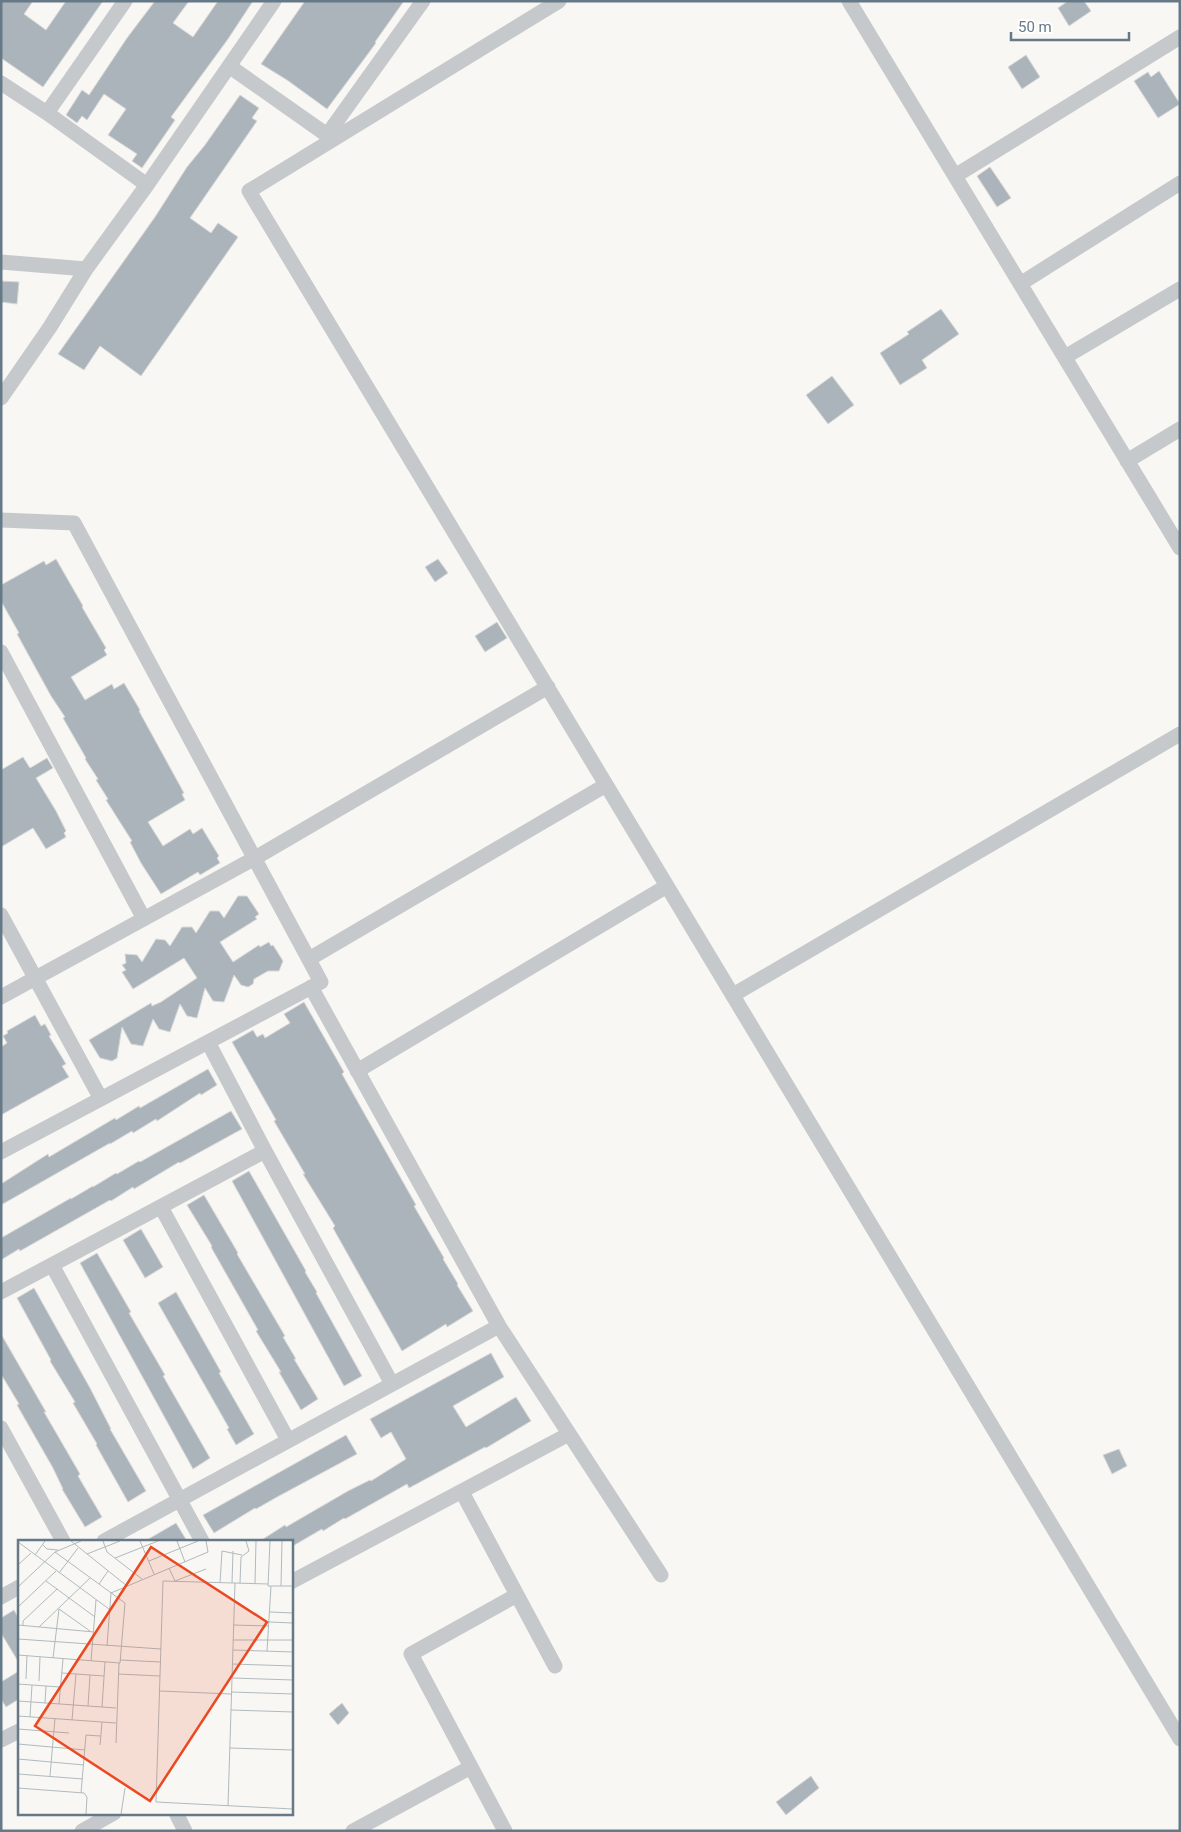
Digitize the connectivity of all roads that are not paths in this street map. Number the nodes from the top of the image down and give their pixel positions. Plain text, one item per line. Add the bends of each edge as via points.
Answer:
1 (125, 1) edge
2 (274, 1) edge
3 (423, 1) edge
4 (559, 1) edge
5 (849, 1) edge
6 (1180, 37) edge
7 (229, 66) junction
8 (1, 83) edge
9 (47, 113) junction
10 (955, 176) junction
11 (1180, 183) edge
12 (147, 185) junction
13 (1, 262) edge
14 (86, 269) junction
15 (1020, 284) junction
16 (1180, 289) edge
17 (1064, 357) junction
18 (3, 393) edge
19 (1180, 429) edge
20 (1127, 460) junction
21 (1, 520) edge
22 (1180, 548) edge
23 (1, 652) edge
24 (548, 687) junction
25 (1180, 734) edge
26 (606, 785) junction
27 (255, 858) junction
28 (667, 886) junction
29 (1, 915) edge
30 (144, 919) junction
31 (309, 959) junction
32 (36, 978) junction
33 (311, 987) junction
34 (732, 995) junction
35 (1, 997) edge
36 (208, 1042) junction
37 (357, 1071) junction
38 (100, 1099) junction
39 (265, 1151) junction
40 (1, 1152) edge
41 (161, 1207) junction
42 (52, 1265) junction
43 (1, 1292) edge
44 (499, 1326) junction
45 (392, 1384) junction
46 (1, 1428) edge
47 (569, 1434) junction
48 (288, 1440) junction
49 (462, 1492) junction
50 (180, 1498) junction
51 (62, 1540) edge
52 (106, 1540) edge
53 (201, 1540) edge
54 (661, 1575) dead end
55 (292, 1581) edge
56 (18, 1588) edge
57 (516, 1595) junction
58 (1, 1596) edge
59 (555, 1666) dead end
60 (18, 1731) edge
61 (1180, 1739) edge
62 (1, 1740) edge
63 (471, 1767) junction
64 (112, 1814) edge
65 (176, 1814) edge
66 (82, 1831) edge
67 (185, 1831) edge
68 (353, 1831) edge
69 (506, 1831) edge

1 - 9 street
2 - 7 street
3 - 7 street via 326,135
4 - 24 street via 249,191
5 - 10 street
6 - 10 street
7 - 12 street
8 - 9 street
9 - 12 street
10 - 15 street
11 - 15 street
12 - 14 street
13 - 14 street
14 - 18 street
15 - 17 street
16 - 17 street
17 - 20 street
19 - 20 street
20 - 22 street
21 - 27 street via 74,523
23 - 30 street
24 - 26 street
24 - 27 street
25 - 34 street
26 - 28 street
26 - 31 street
27 - 30 street
27 - 31 street
28 - 34 street
28 - 37 street
29 - 32 street
30 - 32 street
31 - 33 street via 321,982
32 - 35 street
32 - 38 street
33 - 36 street
33 - 37 street
34 - 61 street
36 - 38 street
36 - 39 street
37 - 44 street
38 - 40 street
39 - 41 street
39 - 45 street
41 - 42 street
41 - 48 street
42 - 43 street
42 - 50 street
44 - 45 street
44 - 47 street
45 - 48 street
46 - 51 street
47 - 49 street
47 - 54 street
48 - 50 street
49 - 55 street
49 - 57 street
50 - 52 street
50 - 53 street
56 - 58 street
57 - 59 street
57 - 63 street via 410,1654
60 - 62 street
63 - 68 street
63 - 69 street
64 - 66 street
65 - 67 street

